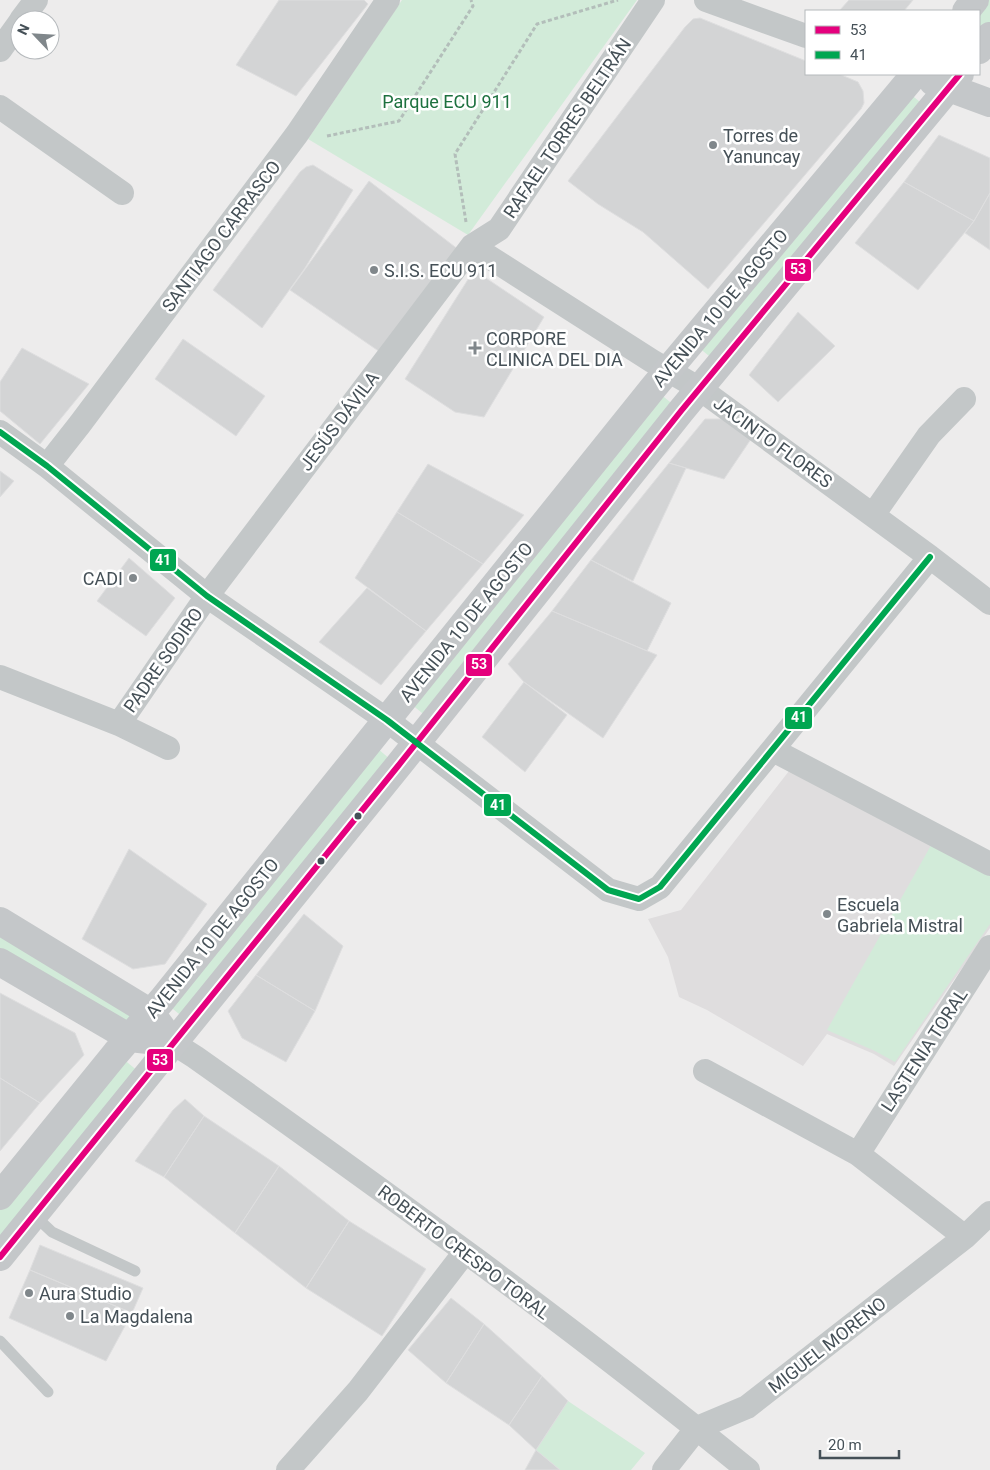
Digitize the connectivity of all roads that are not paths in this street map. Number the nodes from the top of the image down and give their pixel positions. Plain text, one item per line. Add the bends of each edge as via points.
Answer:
1 (388, 0) edge
2 (653, 0) edge
3 (706, 0) edge
4 (975, 0) edge
5 (967, 10) edge
6 (10, 36) edge
7 (805, 36) edge
8 (990, 36) edge
9 (980, 49) edge
10 (0, 50) edge
11 (912, 75) edge
12 (919, 75) edge
13 (954, 81) edge
14 (990, 104) edge
15 (0, 106) edge
16 (122, 193) dead end
17 (469, 236) junction
18 (668, 371) junction
19 (700, 389) junction
20 (964, 400) dead end
21 (0, 432) edge
22 (47, 466) junction
23 (873, 515) junction
24 (930, 557) junction
25 (207, 596) junction
26 (990, 603) edge
27 (0, 677) edge
28 (387, 720) junction
29 (119, 724) junction
30 (416, 742) junction
31 (168, 748) dead end
32 (773, 750) junction
33 (990, 864) edge
34 (0, 921) edge
35 (990, 947) edge
36 (0, 962) edge
37 (152, 1013) junction
38 (130, 1038) junction
39 (172, 1043) junction
40 (705, 1072) dead end
41 (858, 1154) junction
42 (0, 1196) edge
43 (990, 1213) edge
44 (34, 1215) junction
45 (965, 1237) junction
46 (465, 1252) junction
47 (0, 1257) edge
48 (135, 1271) dead end
49 (0, 1341) edge
50 (48, 1392) dead end
51 (697, 1428) junction
52 (288, 1470) edge
53 (664, 1470) edge
54 (748, 1470) edge

1 - 22 street, SANTIAGO CARRASCO via 297,134
2 - 17 street, RAFAEL TORRES BELTRÁN via 499,229
3 - 7 street
4 - 5 main road
6 - 10 street
8 - 9 main road
11 - 18 main road, AVENIDA 10 DE AGOSTO
12 - 13 main road
13 - 14 main road
13 - 19 main road, AVENIDA 10 DE AGOSTO
15 - 16 street
17 - 18 street, JACINTO FLORES
17 - 25 street, JESÚS DÁVILA
18 - 19 street, JACINTO FLORES
18 - 28 main road, AVENIDA 10 DE AGOSTO
19 - 23 street, JACINTO FLORES
19 - 30 main road, AVENIDA 10 DE AGOSTO
20 - 23 street via 929,434
21 - 22 street
22 - 25 street
23 - 24 street, JACINTO FLORES
24 - 26 street, JACINTO FLORES
24 - 32 street
25 - 28 street
25 - 29 street, PADRE SODIRO
27 - 29 street, PADRE SODIRO
28 - 30 street
28 - 37 main road, AVENIDA 10 DE AGOSTO
29 - 31 street, PADRE SODIRO
30 - 32 street via 608,890 639,899 660,887
30 - 39 main road, AVENIDA 10 DE AGOSTO
32 - 33 street
34 - 37 main road, ROBERTO CRESPO TORAL
35 - 41 street, LASTENIA TORAL
36 - 38 main road, ROBERTO CRESPO TORAL
37 - 38 main road, AVENIDA 10 DE AGOSTO
37 - 39 main road, ROBERTO CRESPO TORAL
38 - 39 main road, ROBERTO CRESPO TORAL
38 - 42 main road, AVENIDA 10 DE AGOSTO
39 - 44 main road, AVENIDA 10 DE AGOSTO
39 - 46 street, ROBERTO CRESPO TORAL
40 - 41 street
41 - 45 street
43 - 45 street, MIGUEL MORENO
44 - 47 main road, AVENIDA 10 DE AGOSTO
44 - 48 lane via 52,1232
45 - 51 street, MIGUEL MORENO via 747,1407
46 - 51 street, ROBERTO CRESPO TORAL
46 - 52 street via 358,1391
49 - 50 lane
51 - 53 street, MIGUEL MORENO
51 - 54 street, ROBERTO CRESPO TORAL

